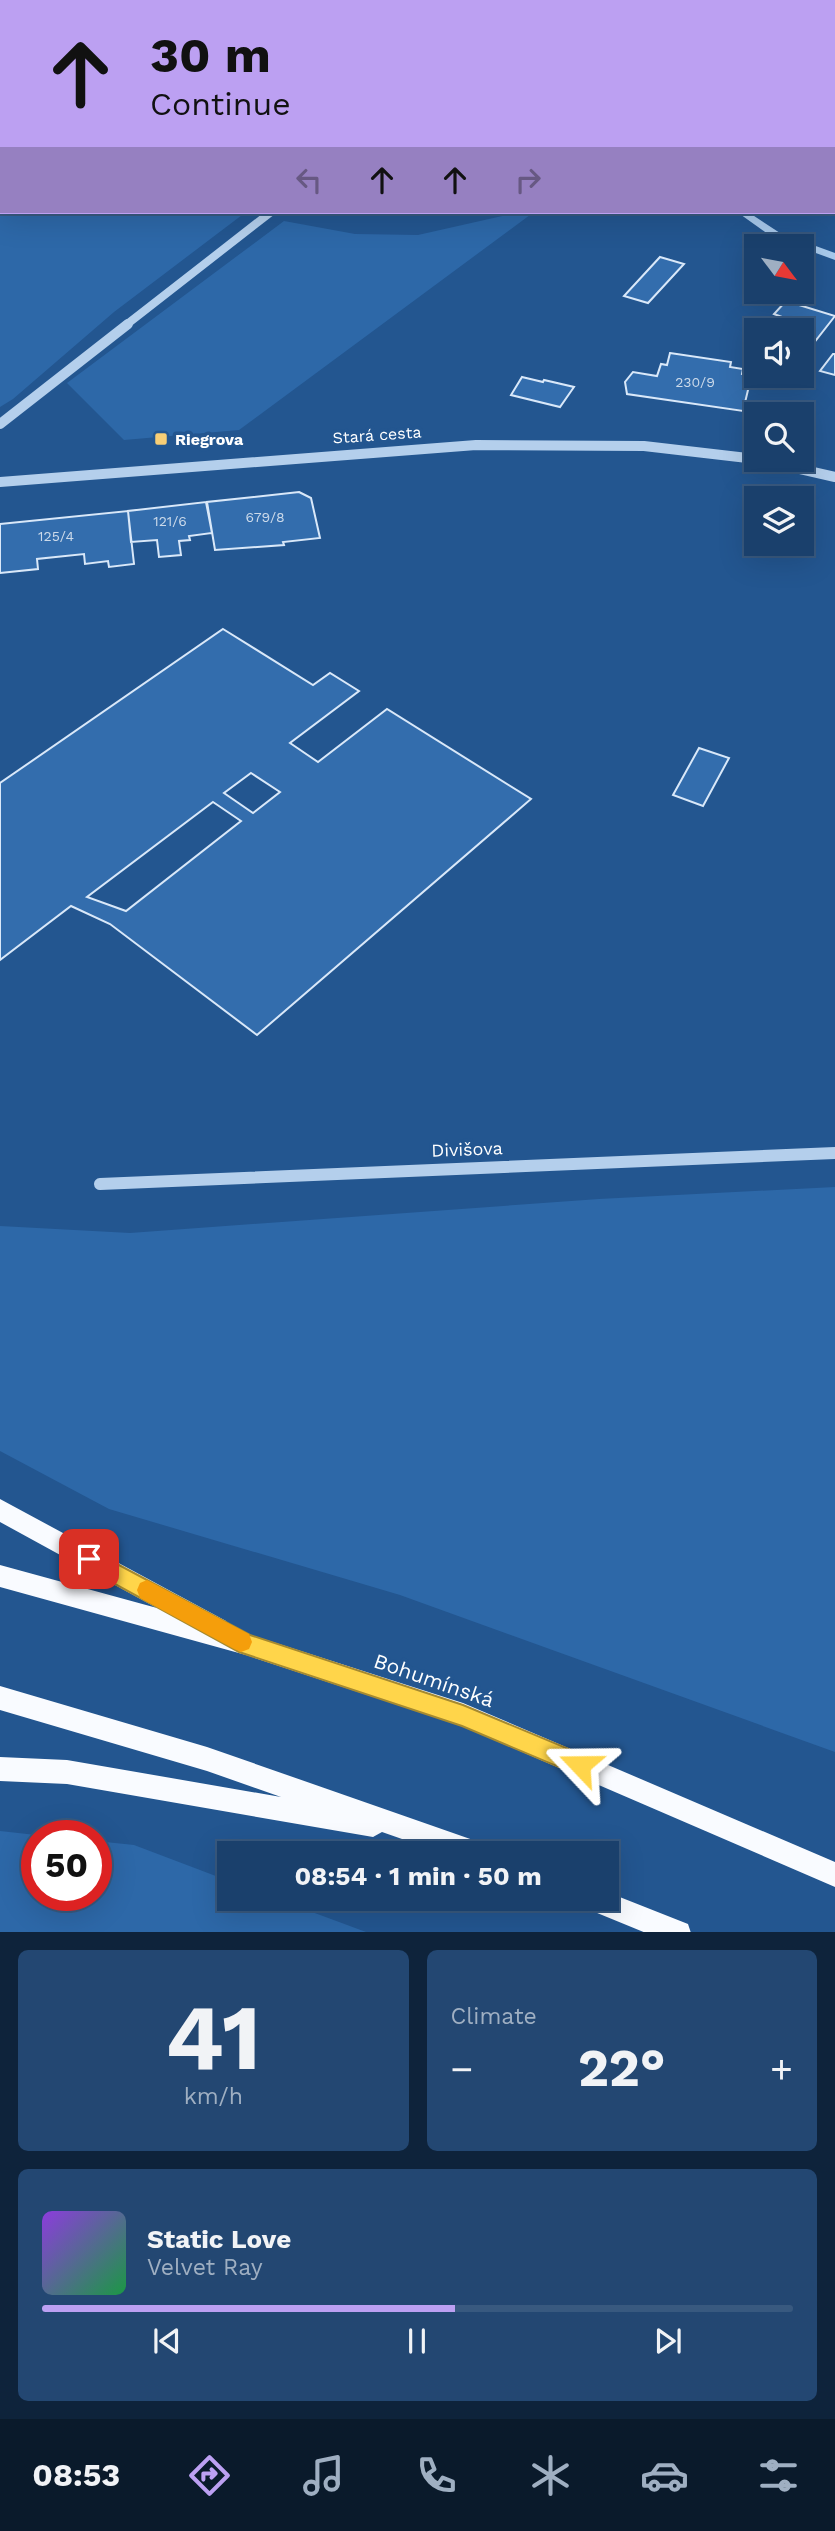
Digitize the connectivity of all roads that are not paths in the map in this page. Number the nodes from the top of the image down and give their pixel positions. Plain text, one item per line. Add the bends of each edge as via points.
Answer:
1 (268, 214) edge
2 (0, 425) edge
3 (744, 458) edge
4 (812, 472) edge
5 (835, 477) edge
6 (0, 482) edge
7 (835, 1153) edge
8 (100, 1184) dead end
9 (0, 1510) edge
10 (0, 1576) edge
11 (246, 1644) junction
12 (0, 1698) edge
13 (0, 1769) edge
14 (427, 1835) junction
15 (443, 1841) edge
16 (835, 1875) edge
17 (619, 1909) edge
18 (676, 1932) edge

1 - 2 street
3 - 6 street, Stará cesta via 636,444 521,442
4 - 5 street, Stará cesta
7 - 8 street, Divišova
9 - 11 main road
10 - 11 main road, Bohumínská
11 - 16 main road, Bohumínská via 463,1716
12 - 14 main road via 207,1759
13 - 14 main road via 67,1772
14 - 15 main road
17 - 18 main road

